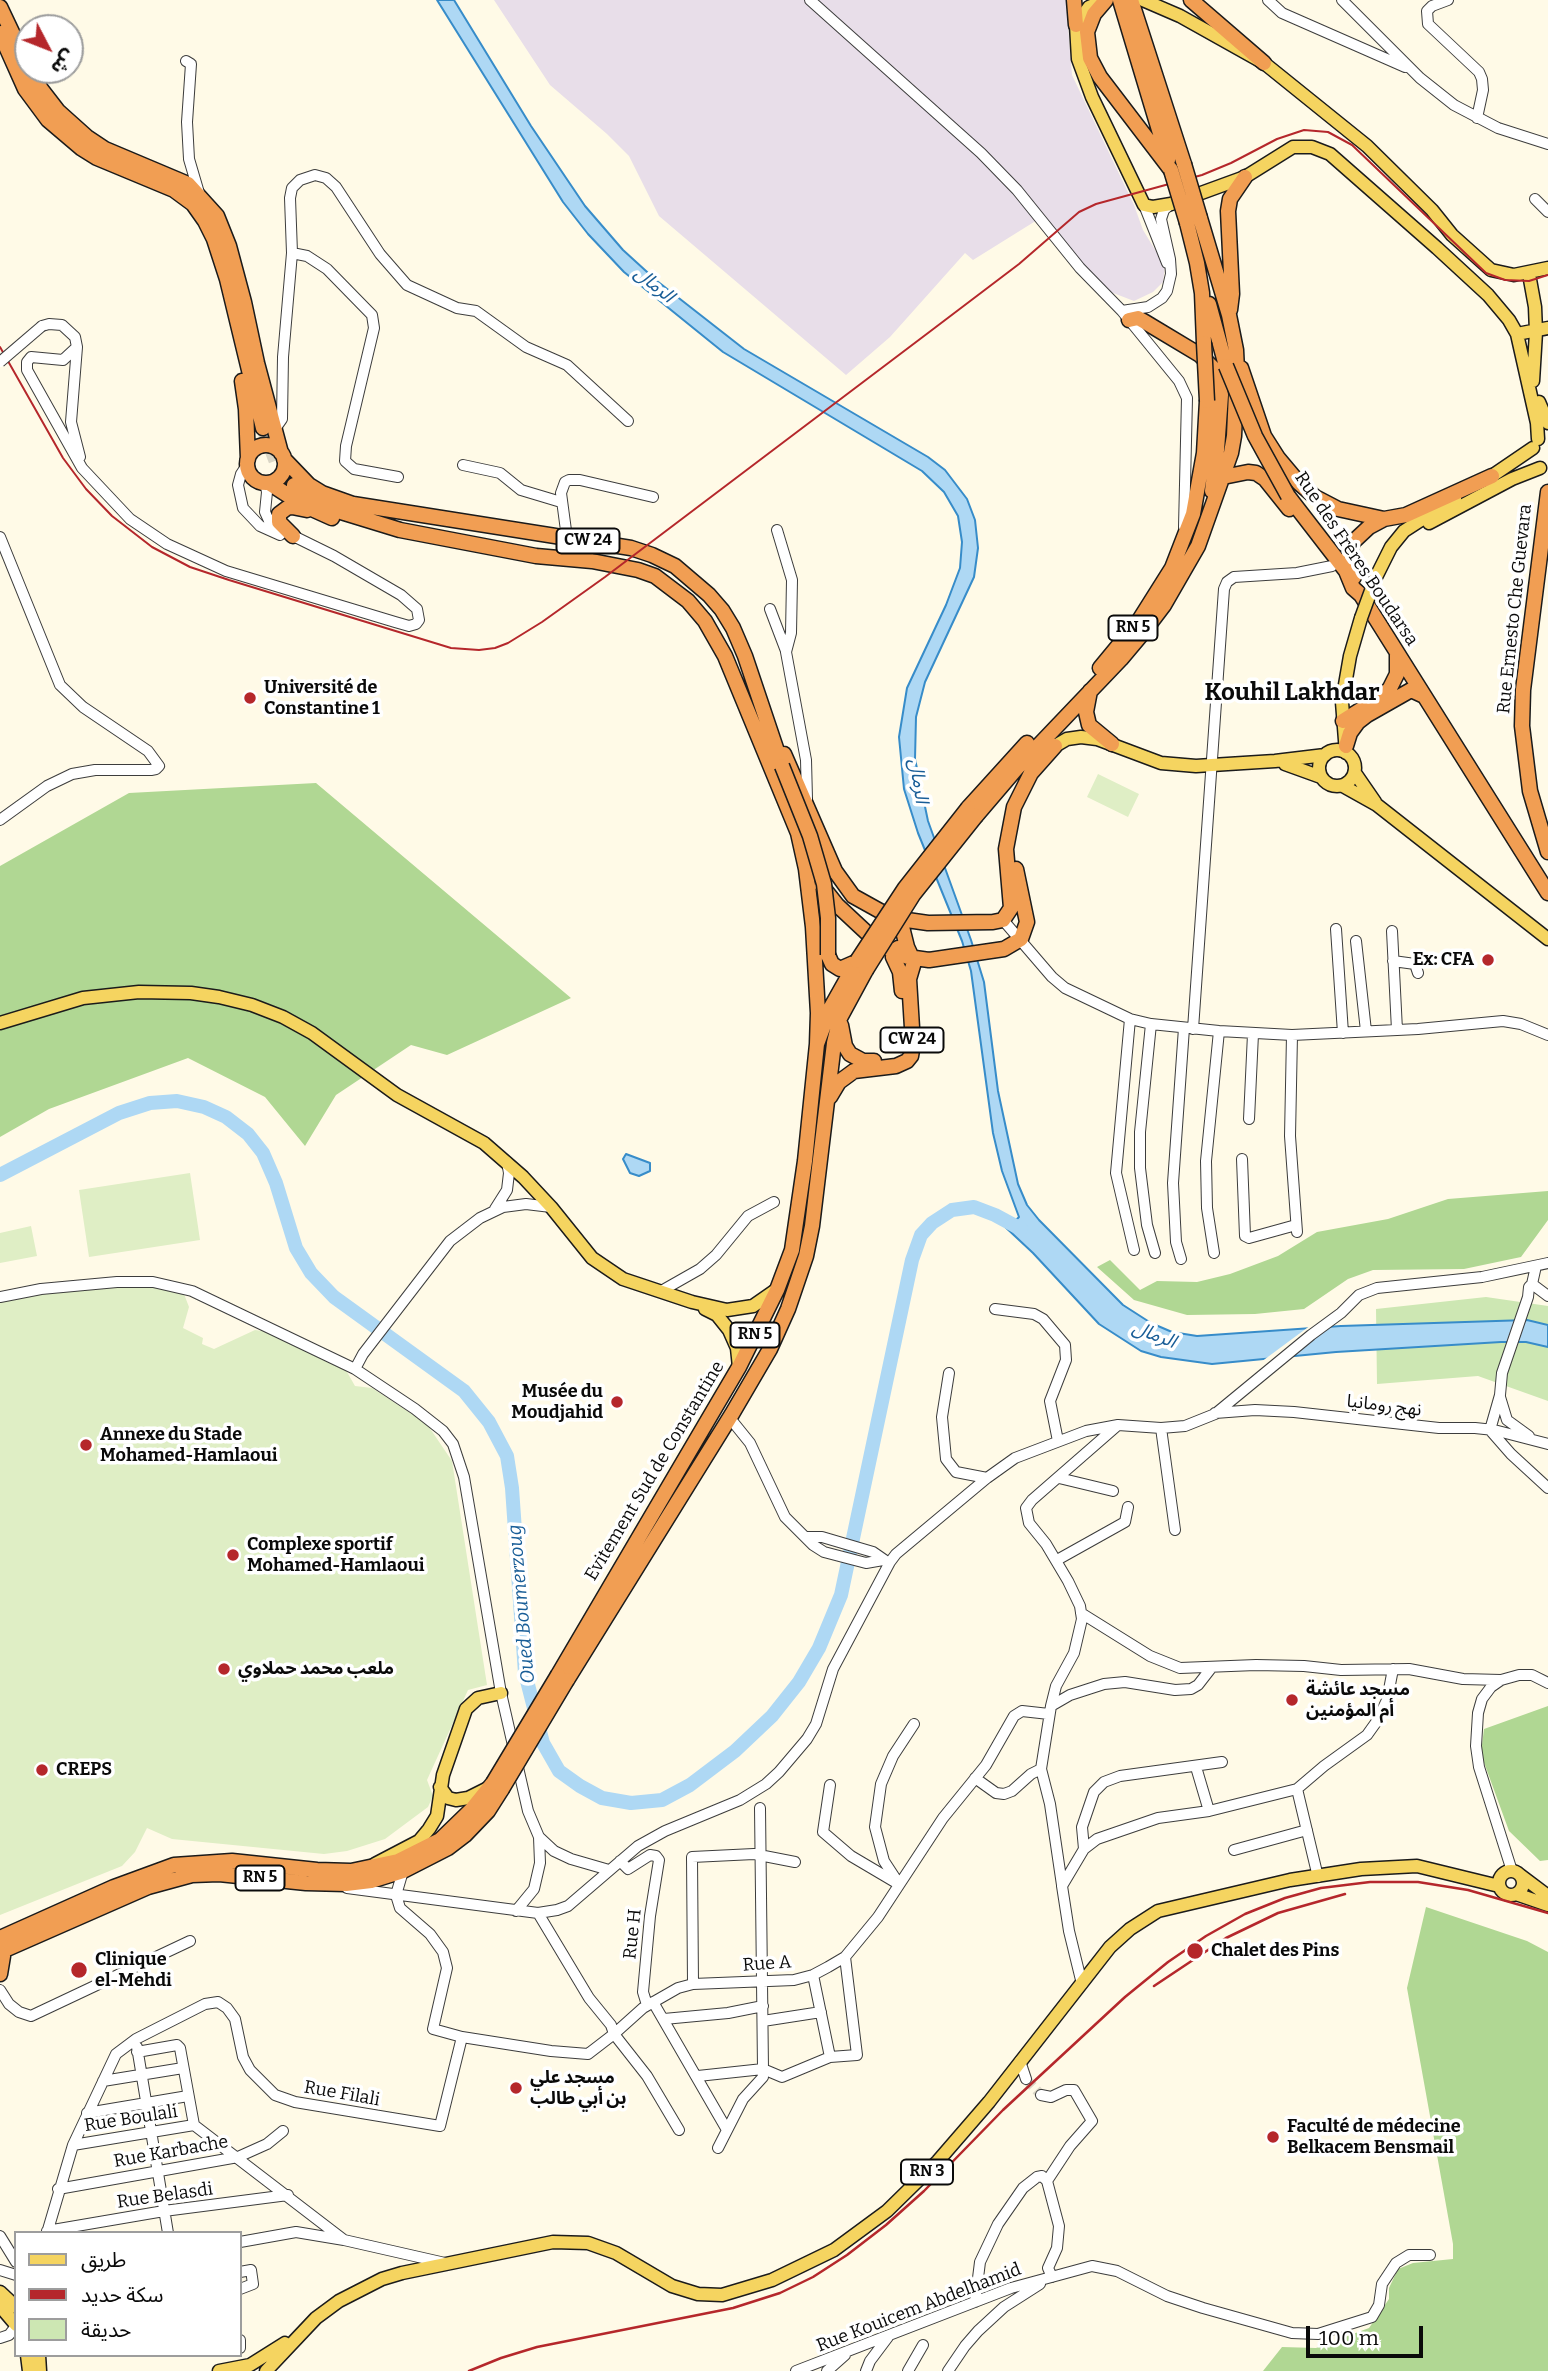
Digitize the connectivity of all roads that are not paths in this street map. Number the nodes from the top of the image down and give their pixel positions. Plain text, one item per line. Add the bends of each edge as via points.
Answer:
1 (810, 0) edge
2 (1074, 0) edge
3 (1105, 0) edge
4 (1120, 0) edge
5 (1131, 0) edge
6 (1143, 0) edge
7 (1191, 0) edge
8 (1268, 0) edge
9 (1342, 0) edge
10 (1448, 0) edge
11 (0, 6) edge
12 (1132, 22) junction
13 (1076, 24) junction
14 (0, 33) edge
15 (14, 36) edge
16 (186, 61) dead end
17 (1264, 63) junction
18 (1412, 70) junction
19 (38, 84) edge
20 (1477, 118) junction
21 (1548, 144) edge
22 (1177, 167) junction
23 (1245, 177) junction
24 (199, 194) junction
25 (1535, 199) dead end
26 (1171, 204) junction
27 (1144, 205) junction
28 (1548, 212) edge
29 (1193, 220) junction
30 (215, 239) junction
31 (292, 253) junction
32 (1197, 262) junction
33 (1170, 266) junction
34 (1548, 268) edge
35 (1529, 274) junction
36 (1535, 307) junction
37 (1229, 315) junction
38 (1126, 316) junction
39 (1510, 320) junction
40 (1542, 330) edge
41 (1517, 334) junction
42 (76, 347) junction
43 (1236, 350) junction
44 (0, 362) edge
45 (1544, 404) edge
46 (628, 421) dead end
47 (1548, 423) edge
48 (269, 428) junction
49 (1540, 441) edge
50 (282, 456) junction
51 (248, 462) junction
52 (463, 465) dead end
53 (82, 468) junction
54 (1544, 469) edge
55 (1492, 476) junction
56 (398, 477) dead end
57 (1223, 477) junction
58 (267, 483) junction
59 (293, 485) tunnel mouth
60 (1548, 492) edge
61 (653, 497) dead end
62 (561, 502) junction
63 (325, 516) junction
64 (1208, 516) junction
65 (1384, 519) junction
66 (400, 530) junction
67 (777, 530) dead end
68 (293, 536) junction
69 (0, 537) edge
70 (567, 538) junction
71 (1183, 538) junction
72 (1391, 547) junction
73 (1332, 566) junction
74 (1357, 592) junction
75 (793, 610) junction
76 (1395, 650) junction
77 (786, 652) junction
78 (1344, 690) junction
79 (1090, 691) junction
80 (1424, 696) junction
81 (1374, 702) junction
82 (765, 714) junction
83 (1343, 721) junction
84 (1112, 744) junction
85 (1055, 746) junction
86 (1346, 750) junction
87 (1327, 753) junction
88 (1275, 761) junction
89 (1213, 765) junction
90 (1355, 773) junction
91 (1321, 777) junction
92 (1343, 786) junction
93 (1377, 805) junction
94 (807, 806) junction
95 (976, 810) junction
96 (1011, 819) junction
97 (0, 820) edge
98 (1548, 852) edge
99 (806, 869) junction
100 (1548, 893) edge
101 (880, 911) junction
102 (900, 919) junction
103 (998, 921) junction
104 (928, 923) junction
105 (1336, 929) dead end
106 (1392, 930) dead end
107 (867, 933) junction
108 (905, 939) junction
109 (1021, 939) junction
110 (1548, 939) edge
111 (1356, 941) dead end
112 (894, 952) junction
113 (913, 958) junction
114 (1393, 961) junction
115 (862, 965) junction
116 (1418, 973) dead end
117 (840, 1018) junction
118 (1130, 1019) junction
119 (0, 1023) edge
120 (1151, 1024) junction
121 (1188, 1028) junction
122 (1397, 1030) junction
123 (1219, 1031) junction
124 (1366, 1031) junction
125 (1544, 1032) edge
126 (1343, 1033) junction
127 (1253, 1034) junction
128 (1292, 1035) junction
129 (817, 1044) junction
130 (826, 1108) junction
131 (1249, 1119) dead end
132 (1242, 1159) dead end
133 (507, 1162) junction
134 (774, 1202) dead end
135 (551, 1208) junction
136 (495, 1209) junction
137 (1134, 1250) dead end
138 (1155, 1253) dead end
139 (1214, 1254) dead end
140 (1181, 1259) dead end
141 (1548, 1263) edge
142 (1536, 1266) junction
143 (1532, 1284) junction
144 (663, 1290) junction
145 (776, 1290) junction
146 (1548, 1296) edge
147 (0, 1297) edge
148 (692, 1302) junction
149 (995, 1309) dead end
150 (739, 1367) junction
151 (355, 1370) junction
152 (949, 1373) dead end
153 (1500, 1395) junction
154 (1215, 1413) junction
155 (729, 1417) junction
156 (1118, 1425) junction
157 (1161, 1428) junction
158 (1490, 1430) junction
159 (1535, 1440) junction
160 (1058, 1441) junction
161 (1548, 1444) edge
162 (987, 1478) junction
163 (1059, 1478) junction
164 (1548, 1488) edge
165 (1113, 1490) dead end
166 (1128, 1507) dead end
167 (1175, 1530) dead end
168 (805, 1538) junction
169 (1057, 1560) junction
170 (886, 1561) junction
171 (1081, 1613) junction
172 (1212, 1667) junction
173 (1393, 1669) junction
174 (562, 1678) junction
175 (1501, 1680) junction
176 (1548, 1682) edge
177 (501, 1693) junction
178 (1050, 1710) junction
179 (914, 1724) dead end
180 (1222, 1762) dead end
181 (1196, 1767) junction
182 (1041, 1769) junction
183 (975, 1778) junction
184 (830, 1785) dead end
185 (495, 1786) junction
186 (440, 1787) junction
187 (1297, 1789) junction
188 (760, 1808) dead end
189 (1209, 1811) junction
190 (1307, 1830) junction
191 (539, 1837) junction
192 (1084, 1849) junction
193 (1234, 1850) dead end
194 (760, 1856) junction
195 (620, 1861) junction
196 (795, 1862) dead end
197 (367, 1868) junction
198 (609, 1870) junction
199 (403, 1871) junction
200 (1516, 1873) junction
201 (1318, 1877) junction
202 (306, 1883) junction
203 (899, 1884) junction
204 (1062, 1886) junction
205 (1499, 1886) junction
206 (1516, 1894) junction
207 (396, 1895) junction
208 (1548, 1896) edge
209 (1548, 1905) edge
210 (516, 1911) junction
211 (538, 1913) junction
212 (0, 1938) edge
213 (190, 1941) dead end
214 (1, 1955) edge
215 (845, 1957) junction
216 (0, 1975) edge
217 (813, 1975) junction
218 (763, 1981) junction
219 (693, 1984) junction
220 (1082, 1984) junction
221 (0, 1990) edge
222 (650, 2003) junction
223 (763, 2006) junction
224 (821, 2012) junction
225 (664, 2019) junction
226 (763, 2021) junction
227 (614, 2034) junction
228 (462, 2037) junction
229 (136, 2039) junction
230 (138, 2052) junction
231 (830, 2057) junction
232 (1020, 2061) junction
233 (183, 2067) junction
234 (763, 2069) junction
235 (141, 2075) junction
236 (698, 2076) junction
237 (1026, 2078) tunnel mouth
238 (103, 2081) junction
239 (1041, 2095) dead end
240 (188, 2096) junction
241 (145, 2105) junction
242 (87, 2113) junction
243 (194, 2125) junction
244 (679, 2130) dead end
245 (727, 2130) junction
246 (283, 2131) dead end
247 (150, 2132) junction
248 (73, 2145) junction
249 (718, 2147) dead end
250 (238, 2157) junction
251 (157, 2171) junction
252 (1047, 2181) junction
253 (58, 2189) junction
254 (288, 2195) junction
255 (164, 2211) junction
256 (47, 2231) edge
257 (53, 2231) edge
258 (168, 2231) edge
259 (0, 2236) edge
260 (344, 2240) junction
261 (242, 2242) edge
262 (1430, 2255) dead end
263 (14, 2259) edge
264 (452, 2264) junction
265 (242, 2272) edge
266 (1052, 2277) junction
267 (242, 2288) edge
268 (0, 2292) edge
269 (975, 2302) junction
270 (14, 2305) edge
271 (0, 2306) edge
272 (14, 2323) edge
273 (14, 2328) edge
274 (300, 2334) junction
275 (888, 2337) junction
276 (0, 2338) edge
277 (923, 2345) dead end
278 (848, 2352) junction
279 (219, 2371) edge
280 (256, 2371) edge
281 (266, 2371) edge
282 (796, 2371) edge
283 (827, 2371) edge
284 (866, 2371) edge
285 (908, 2371) edge
286 (948, 2371) edge

1 - 38 street via 981,153
2 - 13 highway
3 - 13 main road via 1089,7
3 - 22 highway via 1087,32 1090,58 1100,77
4 - 12 highway, RN 5
5 - 12 highway, RN 5
6 - 17 main road
7 - 17 highway
8 - 18 street via 1282,13
9 - 18 street
10 - 20 street via 1427,11 1428,24 1479,72 1483,90
11 - 15 highway, CW 24
12 - 22 highway, RN 5
13 - 27 main road via 1078,59 1092,97
14 - 30 highway, CW 24 via 25,89 48,120 97,158 183,196
16 - 24 street via 191,64 189,159
17 - 35 main road via 1367,146 1480,262 1491,270
18 - 20 street
19 - 24 highway, CW 24 via 58,111 87,137 188,184
20 - 21 street
22 - 29 highway, RN 5, bridge
23 - 26 main road
23 - 37 highway via 1230,199 1228,211
23 - 39 main road via 1293,147 1312,147 1330,154
24 - 48 highway, CW 24 via 217,216 229,246
25 - 28 street
26 - 27 main road
26 - 33 street via 1161,219
27 - 33 street
29 - 32 highway, RN 5
29 - 37 highway, RN 5
30 - 48 highway, CW 24
30 - 51 highway via 217,272 242,380
31 - 46 street via 292,188 304,177 326,178 407,285 457,308 476,311 526,347 567,365
31 - 48 street via 282,419
31 - 56 street via 307,256 327,269 372,315 374,328 345,461 354,469
32 - 71 highway, RN 5, bridge via 1207,401 1204,453 1193,514
32 - 74 highway, Rue des Frères Boudarsa, bridge via 1226,366 1255,436 1288,496
33 - 38 street via 1170,283 1162,298
34 - 35 main road
35 - 36 main road
36 - 39 main road via 1524,320
36 - 40 main road
37 - 43 highway, RN 5
38 - 64 highway via 1145,321 1200,355 1215,370 1221,396
38 - 71 street via 1179,381 1187,398
39 - 41 main road
40 - 41 main road
40 - 45 main road via 1533,380
41 - 49 main road
42 - 44 street, bridge via 75,337 66,327 42,326
42 - 53 street via 71,422
42 - 53 street via 63,360 31,357 26,367
43 - 57 highway, RN 5 via 1234,436
43 - 65 highway via 1265,436 1299,483 1338,509
45 - 47 main road
48 - 50 highway, CW 24
49 - 54 main road via 1533,457
49 - 55 main road
50 - 51 highway via 266,446 255,449
50 - 58 highway via 285,465 280,477
50 - 70 highway, CW 24 via 309,485 343,501 382,511
51 - 58 highway via 255,479
51 - 68 street via 238,485 247,515 273,533
52 - 62 street via 500,473 521,490
53 - 68 street via 136,524 199,561 409,626 419,620 417,610 401,595
54 - 72 main road via 1500,485
55 - 65 highway via 1415,512
55 - 72 main road via 1411,526
57 - 64 highway, RN 5
57 - 73 highway via 1248,472 1265,479
58 - 63 highway, CW 24
58 - 68 street via 267,519
59 - 66 highway, CW 24 via 338,511
60 - 98 highway, Rue Ernesto Che Guevara via 1522,726 1530,791
61 - 62 street via 572,479 562,487
62 - 70 street
63 - 66 highway, CW 24 via 382,531
63 - 68 highway via 298,508 283,510 279,522
64 - 79 highway, RN 5 via 1198,546 1164,605
65 - 74 highway via 1356,537 1350,548 1349,565
66 - 99 highway, CW 24 via 536,556 615,564 655,576 688,601 714,635 781,789
67 - 75 street via 792,580
69 - 97 street via 61,685 83,708 148,751 159,766 72,774
70 - 82 highway, CW 24 via 652,555 699,584 733,628
71 - 95 highway, RN 5 via 1172,568 1131,631
72 - 78 main road, bridge via 1362,618
73 - 74 highway
73 - 89 street via 1234,577 1227,582
74 - 76 highway, Rue des Frères Boudarsa
75 - 77 street
75 - 77 street via 772,613
76 - 80 highway, Rue des Frères Boudarsa
76 - 81 highway via 1395,681
77 - 94 street via 806,761
78 - 81 main road via 1357,701
78 - 83 main road
79 - 84 highway via 1089,725
79 - 85 highway
79 - 95 highway, RN 5
80 - 86 highway via 1411,690 1367,715 1350,733
80 - 100 highway, Rue des Frères Boudarsa
81 - 83 highway
82 - 94 highway, CW 24
82 - 115 highway, CW 24, bridge via 824,884 828,955 840,969
83 - 86 main road
83 - 87 main road
84 - 85 main road via 1081,737
84 - 89 main road via 1168,764
85 - 96 highway via 1031,773
85 - 109 highway via 1031,786 1016,831 1015,861 1027,922
86 - 87 main road
86 - 90 main road
87 - 88 main road
87 - 91 main road via 1319,765
88 - 89 main road
88 - 91 main road
89 - 121 street
90 - 92 main road
90 - 93 main road
91 - 92 main road via 1331,785
92 - 93 main road
93 - 110 main road
94 - 101 highway, CW 24 via 840,878 853,896
95 - 96 highway via 1004,808
95 - 115 highway, RN 5, bridge
96 - 103 highway via 1006,849 1011,908
99 - 107 highway, CW 24
99 - 129 highway, CW 24
101 - 102 highway, CW 24
101 - 107 highway via 869,919
102 - 104 highway, CW 24
102 - 108 highway, CW 24
103 - 104 highway, CW 24
103 - 109 street
104 - 108 highway
105 - 126 street
106 - 114 street
107 - 112 highway, CW 24
108 - 112 highway
108 - 113 highway, CW 24
109 - 113 highway, CW 24 via 1004,949
109 - 118 street via 1065,988
111 - 124 street
112 - 113 highway, CW 24
112 - 117 highway, CW 24 via 901,981 903,1052 888,1061 854,1058 845,1046
113 - 130 highway, CW 24 via 909,979 911,1056 896,1066 849,1073
114 - 116 street via 1415,964
114 - 122 street
115 - 117 highway, Evitement Sud de Constantine / RN 5
115 - 129 highway, Evitement Sud de Constantine / RN 5 via 830,1009
117 - 130 highway, Evitement Sud de Constantine / RN 5
118 - 120 street
118 - 137 street via 1116,1173
119 - 133 main road via 83,998 139,992 191,993 252,1005 312,1033 397,1095 484,1143
120 - 121 street
120 - 138 street via 1140,1168
121 - 123 street
121 - 140 street via 1173,1183
122 - 124 street
122 - 125 street via 1503,1021
123 - 127 street
123 - 139 street via 1206,1161
124 - 126 street
126 - 128 street
127 - 128 street
127 - 131 street
128 - 132 street via 1290,1136 1296,1229 1245,1236
129 - 145 highway, Evitement Sud de Constantine / RN 5 via 792,1250
130 - 155 highway, Evitement Sud de Constantine / RN 5 via 812,1226 796,1288 770,1349
133 - 135 main road
133 - 136 street via 509,1181
134 - 144 street via 748,1216 700,1269
135 - 136 street via 526,1204
135 - 144 main road via 592,1258 609,1271
136 - 151 street via 450,1241
141 - 142 street
142 - 143 street
142 - 154 street via 1482,1277 1377,1287 1359,1295
143 - 146 street
143 - 153 street via 1502,1373
144 - 148 main road
145 - 148 main road via 740,1309
145 - 150 highway, Evitement Sud de Constantine / RN 5
147 - 151 street via 79,1284 173,1285 220,1303
148 - 150 main road via 717,1315 729,1330
149 - 160 street via 1034,1314 1065,1345 1066,1360 1050,1401
150 - 174 highway, Evitement Sud de Constantine / RN 5
151 - 177 street via 432,1421 453,1444 471,1511
152 - 162 street via 942,1417 946,1459 951,1469 961,1474
153 - 158 street
153 - 159 street via 1507,1420
154 - 157 street via 1185,1426
154 - 158 street, نهج رومانيا via 1294,1412
155 - 168 street via 750,1443 785,1517
155 - 174 highway, Evitement Sud de Constantine / RN 5
156 - 157 street
156 - 160 street
156 - 163 street
157 - 167 street
158 - 159 street, نهج رومانيا
158 - 164 street
159 - 161 street, نهج رومانيا
160 - 162 street via 1015,1458
162 - 170 street
163 - 165 street
163 - 169 street via 1029,1503 1026,1513
166 - 169 street via 1125,1522
168 - 170 street via 816,1536 869,1550
168 - 170 street via 824,1552 866,1563
169 - 171 street
170 - 195 street via 833,1669 816,1724 788,1763 753,1793 665,1831
171 - 172 street via 1169,1666
171 - 178 street via 1074,1653 1056,1686
172 - 173 street
172 - 178 street via 1191,1689 1104,1684 1070,1695
173 - 175 street
173 - 187 street via 1387,1700 1367,1735
174 - 185 highway, RN 5, bridge
175 - 176 street via 1532,1675
175 - 200 street via 1482,1699 1476,1746 1481,1775
177 - 186 main road via 478,1698 466,1709
177 - 191 street via 528,1811
178 - 182 street
178 - 183 street, Rue A via 1014,1716
179 - 203 street via 892,1756 881,1784 875,1826 884,1861
180 - 181 street
181 - 189 street
181 - 192 street via 1104,1782 1094,1793 1082,1827
182 - 183 street via 1004,1794
182 - 204 street
183 - 203 street, Rue A
184 - 203 street via 823,1832 850,1856
185 - 186 main road via 456,1800
185 - 197 highway, RN 5 via 440,1840 398,1861
185 - 199 highway, RN 5 via 488,1811 465,1835
186 - 197 main road via 437,1816 419,1841
187 - 189 street
187 - 190 street
188 - 194 street
189 - 192 street via 1157,1818 1097,1839
190 - 193 street
190 - 201 street
191 - 198 street via 554,1851
191 - 210 street via 534,1889
192 - 204 street
194 - 196 street
194 - 218 street
194 - 219 street via 692,1857
195 - 198 street
195 - 222 street, Rue H via 631,1868 653,1855 659,1860 643,1992
197 - 212 highway, RN 5 via 317,1870 232,1861 174,1865 114,1886
198 - 211 street via 568,1906
199 - 202 highway, RN 5 via 372,1881
199 - 207 street
200 - 205 main road via 1503,1874
200 - 206 main road via 1522,1885
200 - 208 main road
201 - 205 main road, RN 3 via 1417,1866
201 - 220 main road, RN 3 via 1158,1911 1110,1947
202 - 207 street
202 - 214 highway, RN 5 via 192,1875 148,1887
203 - 215 street, Rue A
204 - 220 street
205 - 206 main road
206 - 209 main road
207 - 210 street
207 - 228 street via 400,1908 443,1952 447,1968 433,2029
210 - 211 street
211 - 227 street
213 - 221 street via 31,2016 9,2004
214 - 216 highway
215 - 217 street, Rue A
215 - 231 street via 857,2056
217 - 218 street, Rue A
217 - 224 street
218 - 219 street, Rue A
218 - 223 street
219 - 222 street, Rue A
220 - 232 main road, RN 3
222 - 225 street
222 - 227 street, Rue A
223 - 225 street
223 - 226 street
224 - 226 street
224 - 231 street
225 - 236 street
226 - 234 street
227 - 228 street, Rue A via 588,2054
227 - 244 street
228 - 229 street, Rue Filali via 439,2126 275,2095 250,2070 235,2019 218,2002 205,2004
229 - 230 street
229 - 238 street, Rue Filali via 116,2054
230 - 233 street via 177,2045
230 - 235 street
231 - 234 street via 782,2077
232 - 237 street
232 - 264 main road, RN 3 via 968,2128 887,2211 834,2250 754,2286 722,2295 698,2294 588,2243 554,2242
233 - 235 street
233 - 240 street
234 - 236 street
234 - 245 street
235 - 238 street
235 - 241 street
236 - 245 street
238 - 242 street, Rue Filali
239 - 252 street via 1074,2090 1093,2121
240 - 241 street
240 - 243 street
241 - 242 street
241 - 247 street
242 - 248 street, Rue Filali
243 - 247 street, Rue Boulali
243 - 250 street
245 - 249 street
246 - 250 street, Rue Karbache
247 - 248 street, Rue Boulali
247 - 251 street
248 - 253 street, Rue Filali
250 - 251 street, Rue Karbache
250 - 254 street
251 - 253 street, Rue Karbache
251 - 255 street
252 - 266 street via 1059,2226 1057,2248 1048,2268
252 - 269 street via 1042,2176 1031,2180 998,2224 980,2262
253 - 256 street, Rue Filali
254 - 255 street, Rue Belasdi
254 - 260 street
255 - 257 street, Rue Belasdi
255 - 258 street
259 - 263 street
260 - 261 street via 296,2232
260 - 264 street
262 - 266 street via 1409,2255 1396,2263 1382,2284 1372,2317 1318,2334 1292,2333 1203,2308 1107,2267
264 - 274 main road, RN 3 via 382,2278 316,2318
265 - 267 street via 251,2270 253,2285
266 - 269 street, Rue Kouicem Abdelhamid
266 - 286 street via 995,2315
268 - 270 main road
269 - 275 street, Rue Kouicem Abdelhamid
271 - 272 main road
273 - 276 street
274 - 279 main road, RN 3 via 250,2365
274 - 280 main road, RN 3
274 - 281 main road
275 - 278 street, Rue Kouicem Abdelhamid
275 - 284 street
277 - 285 street
278 - 282 street, Rue Kouicem Abdelhamid
278 - 283 street

